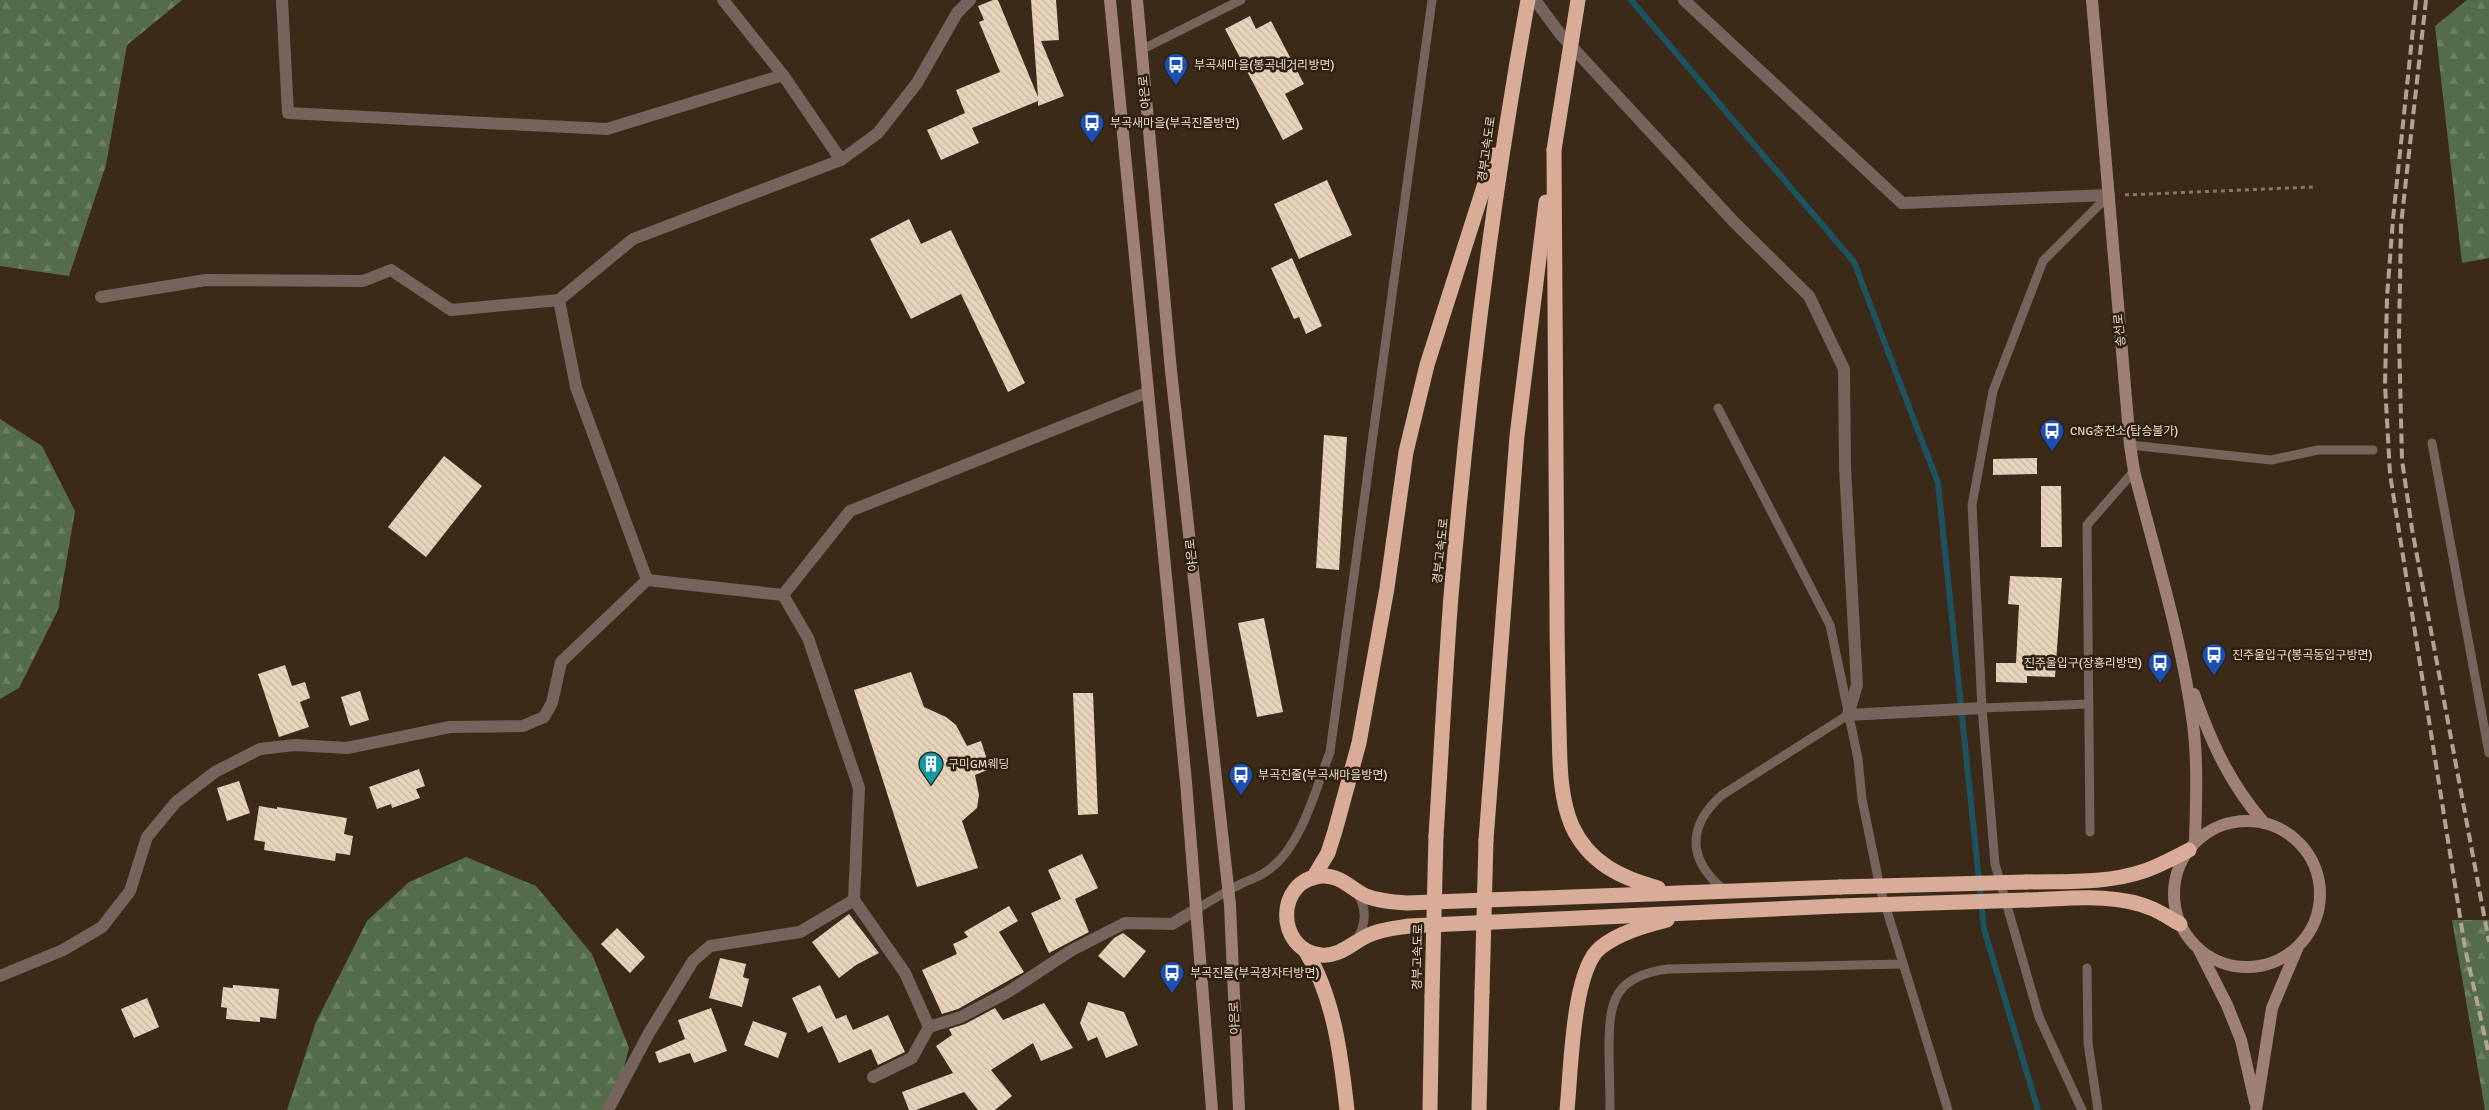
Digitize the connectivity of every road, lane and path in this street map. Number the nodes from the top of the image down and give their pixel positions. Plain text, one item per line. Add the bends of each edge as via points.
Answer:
1 (282, 0) edge
2 (723, 0) edge
3 (970, 0) edge
4 (1110, 0) edge
5 (1137, 0) edge
6 (1242, 0) edge
7 (1432, 0) edge
8 (1528, 0) edge
9 (1535, 0) edge
10 (1578, 0) edge
11 (1684, 0) edge
12 (2092, 0) edge
13 (1142, 50) junction
14 (783, 75) junction
15 (1506, 118) junction
16 (1554, 150) junction
17 (841, 160) junction
18 (2313, 187) dead end
19 (2109, 196) junction
20 (101, 297) dead end
21 (559, 300) junction
22 (1146, 392) junction
23 (1718, 408) dead end
24 (2432, 443) dead end
25 (2130, 445) junction
26 (2372, 450) dead end
27 (2134, 471) junction
28 (647, 580) junction
29 (783, 595) junction
30 (2180, 654) junction
31 (2089, 704) junction
32 (1982, 708) junction
33 (1848, 715) junction
34 (2489, 753) edge
35 (2264, 823) junction
36 (2090, 832) dead end
37 (2192, 846) junction
38 (1313, 878) junction
39 (1228, 890) junction
40 (1355, 890) junction
41 (1724, 890) junction
42 (1674, 892) junction
43 (854, 900) junction
44 (1197, 909) junction
45 (1695, 913) junction
46 (2180, 924) junction
47 (1353, 943) junction
48 (2299, 946) junction
49 (2198, 949) junction
50 (1305, 950) junction
51 (1902, 964) junction
52 (2087, 968) dead end
53 (0, 976) edge
54 (929, 1027) junction
55 (874, 1077) dead end
56 (608, 1110) edge
57 (1212, 1110) edge
58 (1239, 1110) edge
59 (1347, 1110) edge
60 (1430, 1110) edge
61 (1479, 1110) edge
62 (1568, 1110) edge
63 (1610, 1110) edge
64 (1948, 1110) edge
65 (2082, 1110) edge
66 (2098, 1110) edge
67 (2256, 1110) edge

1 - 14 street via 288,113 607,129
2 - 14 street
3 - 17 street via 957,13 917,83 878,133
4 - 22 main road, 야은로
5 - 13 main road, 야은로
6 - 13 lane
7 - 39 lane via 1330,752 1305,816 1282,859 1270,870
8 - 15 highway, 경부고속도로
9 - 33 street via 1560,35 1734,222 1809,296 1844,369 1845,468 1857,685
10 - 16 highway, bridge
11 - 19 street via 1902,203
12 - 19 main road, 송선로
13 - 39 main road, 야은로 via 1172,381
14 - 17 street
15 - 38 highway via 1427,365 1406,452 1387,588 1359,743 1336,831
15 - 60 highway, 경부고속도로, bridge via 1478,329 1455,556 1436,836
16 - 42 highway via 1557,667 1564,802 1572,826 1595,859 1639,883
16 - 61 highway, bridge via 1517,436 1486,840
17 - 21 street via 633,239
18 - 19 path
19 - 25 main road, 송선로
19 - 32 lane via 2043,261 1993,391 1972,505
20 - 21 street via 206,280 363,281 391,270 451,310
21 - 28 street via 576,387
22 - 29 street via 850,510
22 - 44 main road, 야은로
23 - 33 lane via 1830,625
24 - 34 lane
25 - 26 lane via 2271,460 2318,450
25 - 27 main road, 송선로
27 - 30 main road, 송선로
27 - 31 lane via 2087,524
28 - 29 street
28 - 53 street via 562,662 552,704 544,717 523,726 450,727 347,748 295,745 260,749 215,772 176,802 147,838 130,891 102,927 63,950
29 - 43 street via 808,638 859,788
30 - 35 main road via 2217,754 2230,778
30 - 37 main road via 2196,755
31 - 32 lane
31 - 36 lane
32 - 33 street
32 - 65 lane via 1995,864 2038,1017
33 - 41 lane via 1722,795 1705,812 1697,833 1697,855 1708,877
33 - 51 lane via 1880,888
35 - 37 main road via 2228,823 2210,830
35 - 48 main road via 2285,832 2300,844 2318,878 2318,912
37 - 41 highway, bridge via 2144,871 2096,880
37 - 46 main road via 2179,867 2174,886 2174,905
38 - 40 highway via 1336,878
38 - 50 highway via 1296,888 1285,913 1290,934
39 - 44 lane
39 - 58 main road, 야은로
40 - 42 highway via 1368,897 1407,903
40 - 47 lane via 1364,914 1362,930
41 - 42 highway
43 - 54 street via 904,973
43 - 56 street via 800,932 710,946 693,961 649,1033
44 - 54 street via 1172,924 1125,923 1072,950 1008,992 961,1016
44 - 57 main road, 야은로
45 - 46 highway, bridge via 2098,899 2126,901 2152,908
45 - 47 highway via 1409,926 1370,934
45 - 62 highway via 1622,935 1600,948 1590,959 1578,998
46 - 49 main road
47 - 50 highway via 1345,950 1330,955
48 - 49 main road via 2273,963 2250,967 2218,962
48 - 67 main road via 2272,1008
49 - 67 main road via 2227,1005 2240,1040
50 - 59 highway via 1324,985
51 - 63 lane via 1668,969 1631,979 1622,987 1610,1014
51 - 64 lane
52 - 66 lane via 2088,1043
54 - 55 street via 912,1058

